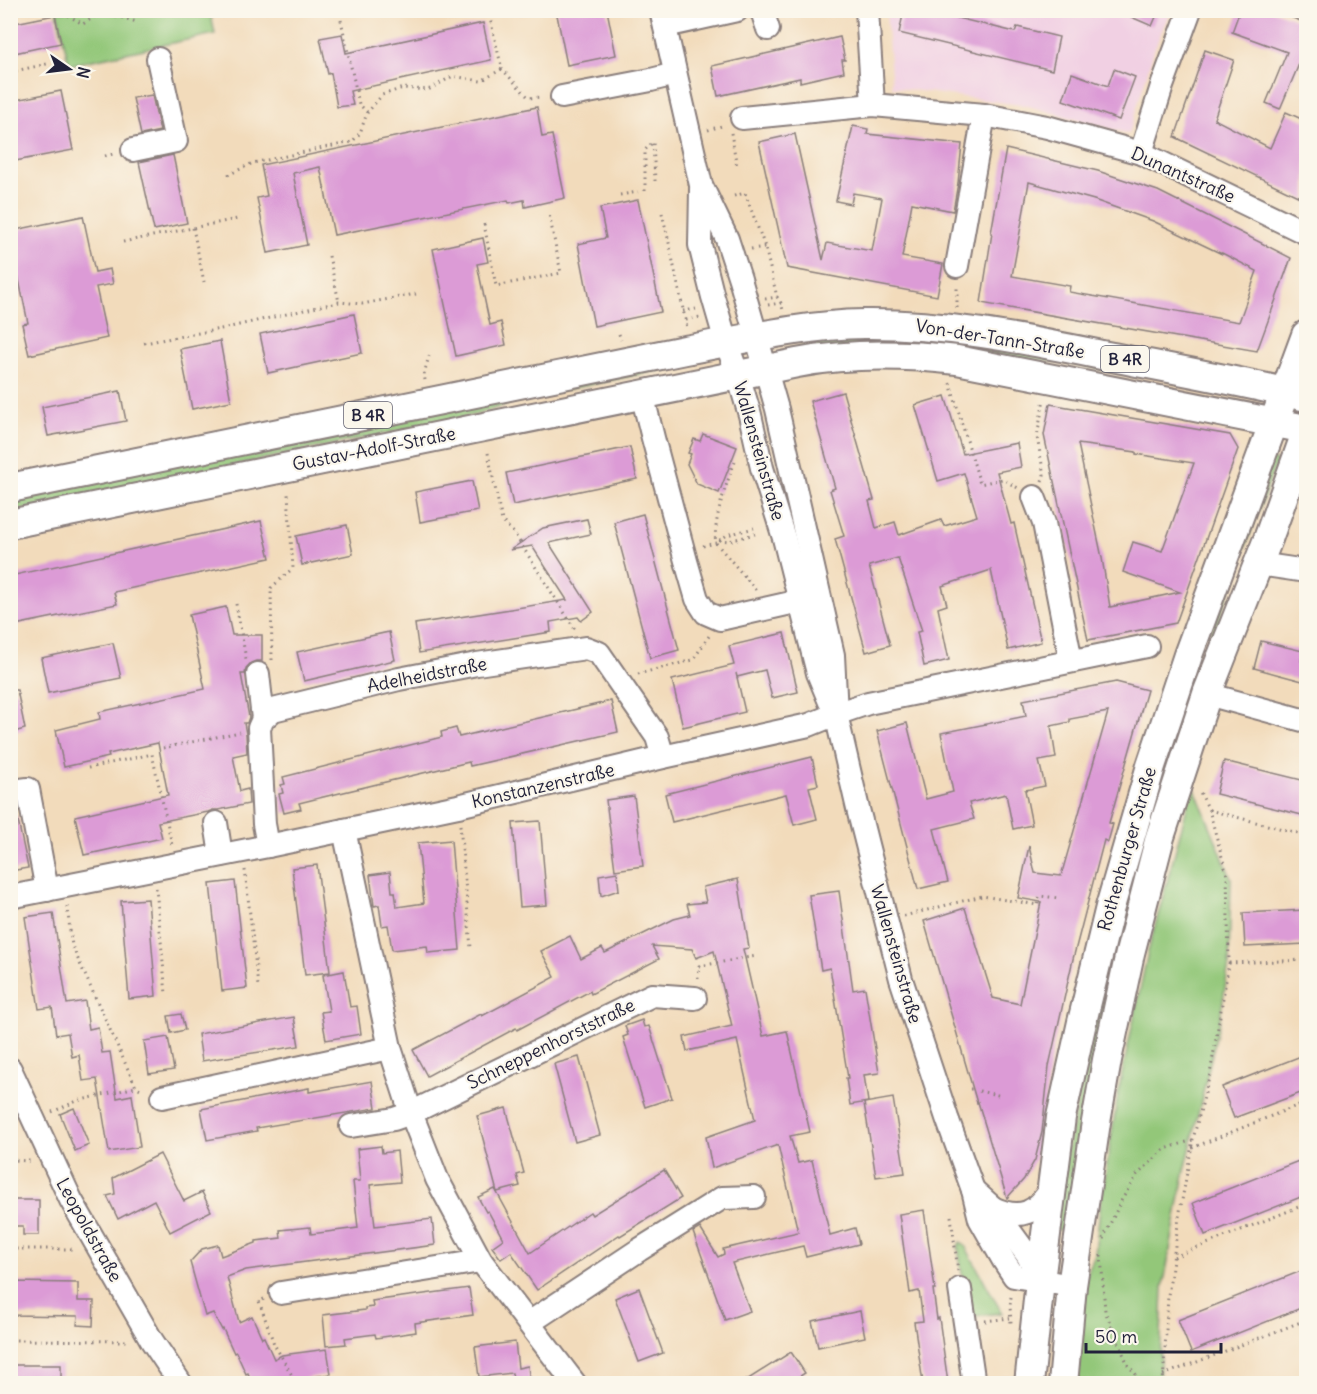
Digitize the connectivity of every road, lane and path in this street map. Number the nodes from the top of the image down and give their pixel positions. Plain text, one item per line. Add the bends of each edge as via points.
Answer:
1 (65, 10) edge
2 (488, 10) edge
3 (737, 10) edge
4 (867, 10) edge
5 (1190, 10) edge
6 (663, 18) edge
7 (340, 20) dead end
8 (137, 22) dead end
9 (158, 59) dead end
10 (47, 64) dead end
11 (501, 69) junction
12 (10, 72) edge
13 (675, 74) junction
14 (562, 97) joint
15 (873, 105) junction
16 (367, 113) junction
17 (984, 115) junction
18 (742, 118) dead end
19 (732, 141) dead end
20 (133, 150) dead end
21 (1141, 153) junction
22 (737, 167) dead end
23 (228, 175) dead end
24 (655, 181) dead end
25 (701, 185) junction
26 (645, 191) dead end
27 (638, 192) dead end
28 (620, 195) dead end
29 (734, 196) dead end
30 (662, 213) dead end
31 (549, 214) dead end
32 (237, 219) dead end
33 (484, 225) dead end
34 (193, 228) junction
35 (1306, 233) edge
36 (123, 242) dead end
37 (765, 247) junction
38 (751, 249) dead end
39 (329, 256) dead end
40 (957, 266) joint
41 (204, 282) dead end
42 (416, 294) dead end
43 (777, 297) dead end
44 (339, 302) junction
45 (957, 310) dead end
46 (619, 334) dead end
47 (1306, 334) edge
48 (757, 337) junction
49 (621, 340) dead end
50 (726, 342) junction
51 (144, 343) dead end
52 (691, 349) junction
53 (429, 356) dead end
54 (767, 369) junction
55 (738, 375) junction
56 (948, 377) dead end
57 (425, 380) dead end
58 (642, 394) junction
59 (1296, 394) edge
60 (1045, 395) dead end
61 (1274, 423) junction
62 (1306, 431) edge
63 (488, 453) dead end
64 (735, 462) dead end
65 (10, 488) edge
66 (288, 494) dead end
67 (1034, 497) junction
68 (10, 524) edge
69 (754, 528) dead end
70 (755, 534) dead end
71 (717, 541) junction
72 (699, 548) dead end
73 (1258, 564) junction
74 (1306, 571) edge
75 (757, 592) dead end
76 (810, 598) junction
77 (720, 619) junction
78 (1147, 646) dead end
79 (586, 648) junction
80 (1071, 661) junction
81 (265, 670) joint
82 (617, 680) junction
83 (1207, 694) junction
84 (836, 714) junction
85 (1306, 721) edge
86 (261, 723) junction
87 (163, 748) dead end
88 (663, 757) junction
89 (87, 768) dead end
90 (1197, 786) dead end
91 (20, 790) dead end
92 (458, 806) junction
93 (1209, 810) junction
94 (216, 824) dead end
95 (344, 830) junction
96 (1306, 835) edge
97 (268, 846) junction
98 (232, 853) junction
99 (165, 866) junction
100 (56, 888) junction
101 (10, 897) edge
102 (1059, 898) dead end
103 (886, 921) junction
104 (471, 948) dead end
105 (757, 956) dead end
106 (1306, 960) edge
107 (1229, 963) junction
108 (258, 986) dead end
109 (166, 994) dead end
110 (695, 998) joint
111 (390, 1048) junction
112 (10, 1069) edge
113 (136, 1087) junction
114 (979, 1091) dead end
115 (1002, 1096) dead end
116 (162, 1097) joint
117 (1306, 1101) edge
118 (411, 1113) junction
119 (34, 1120) junction
120 (351, 1126) dead end
121 (1193, 1139) junction
122 (1192, 1148) junction
123 (1052, 1188) junction
124 (973, 1190) junction
125 (754, 1197) dead end
126 (1306, 1204) edge
127 (993, 1208) junction
128 (951, 1216) dead end
129 (1102, 1243) dead end
130 (99, 1249) junction
131 (10, 1250) edge
132 (1101, 1253) dead end
133 (1173, 1257) junction
134 (481, 1261) junction
135 (1040, 1281) junction
136 (1072, 1286) junction
137 (960, 1289) joint
138 (281, 1293) joint
139 (1010, 1318) dead end
140 (1306, 1320) edge
141 (529, 1323) junction
142 (965, 1323) junction
143 (10, 1340) edge
144 (152, 1341) junction
145 (1163, 1375) junction
146 (182, 1383) edge
147 (297, 1383) edge
148 (575, 1383) edge
149 (974, 1383) edge
150 (1029, 1383) edge
151 (1062, 1383) edge
152 (1144, 1383) edge
153 (1163, 1383) edge

1 - 8 path via 83,24 102,12
2 - 11 path
3 - 6 street
4 - 15 street
5 - 21 street
6 - 13 street, Wallensteinstraße
7 - 16 path via 359,104
9 - 20 street via 176,141
10 - 12 path
11 - 14 path via 529,98
11 - 16 path via 481,81 453,76 428,90 403,88 382,95
13 - 14 street
13 - 25 street, Wallensteinstraße
15 - 17 street, Dunantstraße
15 - 18 street, Dunantstraße
16 - 23 path via 352,142 254,163
17 - 21 street, Dunantstraße via 1047,127
17 - 40 street
19 - 22 path
21 - 35 street, Dunantstraße
24 - 26 path via 653,142 645,150
25 - 48 street, Wallensteinstraße via 727,239
25 - 50 street, Wallensteinstraße via 700,245
27 - 28 path
29 - 37 path via 745,193
30 - 52 path
31 - 33 path via 561,273 496,286
32 - 34 path
34 - 36 path
34 - 41 path
37 - 38 path
37 - 43 path
39 - 44 path
40 - 45 path
42 - 44 path via 362,304
44 - 51 path
46 - 49 path
47 - 59 main road, Rothenburger Straße
48 - 50 main road, Von-der-Tann-Straße / B 4R
48 - 54 street, Wallensteinstraße
48 - 59 main road, Von-der-Tann-Straße / B 4R via 842,325 943,328 1063,347
50 - 52 main road, Gustav-Adolf-Straße / B 4R
50 - 55 street, Wallensteinstraße
52 - 65 main road, Gustav-Adolf-Straße / B 4R
53 - 57 path
54 - 55 main road, Von-der-Tann-Straße / B 4R
54 - 61 main road, Von-der-Tann-Straße / B 4R via 836,357 934,357
54 - 76 street, Wallensteinstraße via 779,416
55 - 58 main road, Gustav-Adolf-Straße / B 4R
55 - 76 street, Wallensteinstraße via 784,538
56 - 67 path via 980,484 1002,479
58 - 68 main road, Gustav-Adolf-Straße / B 4R
58 - 77 street via 698,599 706,613
59 - 61 main road, Rothenburger Straße
60 - 67 path via 1037,437 1044,476
61 - 62 main road, Von-der-Tann-Straße / B 4R
61 - 123 main road, Rothenburger Straße via 1169,712 1118,878 1067,1088
62 - 73 main road, Rothenburger Straße
63 - 79 path via 502,521 514,533
64 - 71 path via 714,534
66 - 81 path via 293,568 271,588
67 - 80 street via 1044,523
69 - 71 path
70 - 71 path
71 - 72 path
71 - 75 path
73 - 74 street
73 - 83 main road, Rothenburger Straße
76 - 77 street
76 - 84 street, Wallensteinstraße via 818,672
77 - 82 path via 693,660
78 - 80 street, Konstanzenstraße
79 - 82 street via 598,653
79 - 86 street, Adelheidstraße via 399,679 273,710
80 - 84 street, Konstanzenstraße via 868,703
81 - 86 street
82 - 88 street via 657,737
83 - 85 street
83 - 136 main road, Rothenburger Straße via 1160,837 1130,953 1101,1091
84 - 88 street, Konstanzenstraße via 809,725
84 - 103 street, Wallensteinstraße
86 - 87 path
86 - 97 street
88 - 92 street, Konstanzenstraße
89 - 99 path via 152,754
90 - 93 path
91 - 100 street via 28,789
92 - 95 street, Konstanzenstraße
92 - 104 path
93 - 96 path
93 - 107 path via 1227,875
94 - 98 street
95 - 97 street, Konstanzenstraße
95 - 111 street
97 - 98 street, Konstanzenstraße
98 - 99 street, Konstanzenstraße
98 - 108 path
99 - 100 street, Konstanzenstraße
99 - 109 path
100 - 101 street, Konstanzenstraße
100 - 113 path via 72,946
102 - 103 path via 1040,896 1038,905 982,896
103 - 124 street, Wallensteinstraße via 905,994
105 - 110 path via 699,966
106 - 107 path
107 - 121 path via 1210,1074
110 - 118 street, Schneppenhorststraße via 652,995
111 - 116 street
111 - 118 street
112 - 119 street, Leopoldstraße
113 - 116 path
113 - 119 path via 77,1101
114 - 115 path
117 - 122 path
118 - 120 street, Schneppenhorststraße
118 - 134 street via 437,1179
119 - 130 street, Leopoldstraße via 70,1200
121 - 122 path
121 - 129 path via 1165,1149 1137,1175
122 - 133 path
123 - 127 street via 1027,1213
123 - 135 main road, Rothenburger Straße
124 - 127 street, Wallensteinstraße
124 - 135 street, Wallensteinstraße via 980,1219 1014,1276
125 - 141 street via 722,1198
126 - 133 path
127 - 135 street, Wallensteinstraße via 1028,1256
128 - 137 path
130 - 131 path
130 - 144 street, Leopoldstraße
132 - 152 path via 1105,1311 1128,1365
133 - 145 path
134 - 138 street
134 - 141 street
135 - 136 street, Wallensteinstraße
135 - 150 main road, Rothenburger Straße
136 - 151 main road, Rothenburger Straße
137 - 142 street
138 - 147 path via 259,1301 274,1344
139 - 142 path
140 - 145 path
141 - 148 street
142 - 149 street
143 - 144 path
144 - 146 street, Leopoldstraße
145 - 153 path

